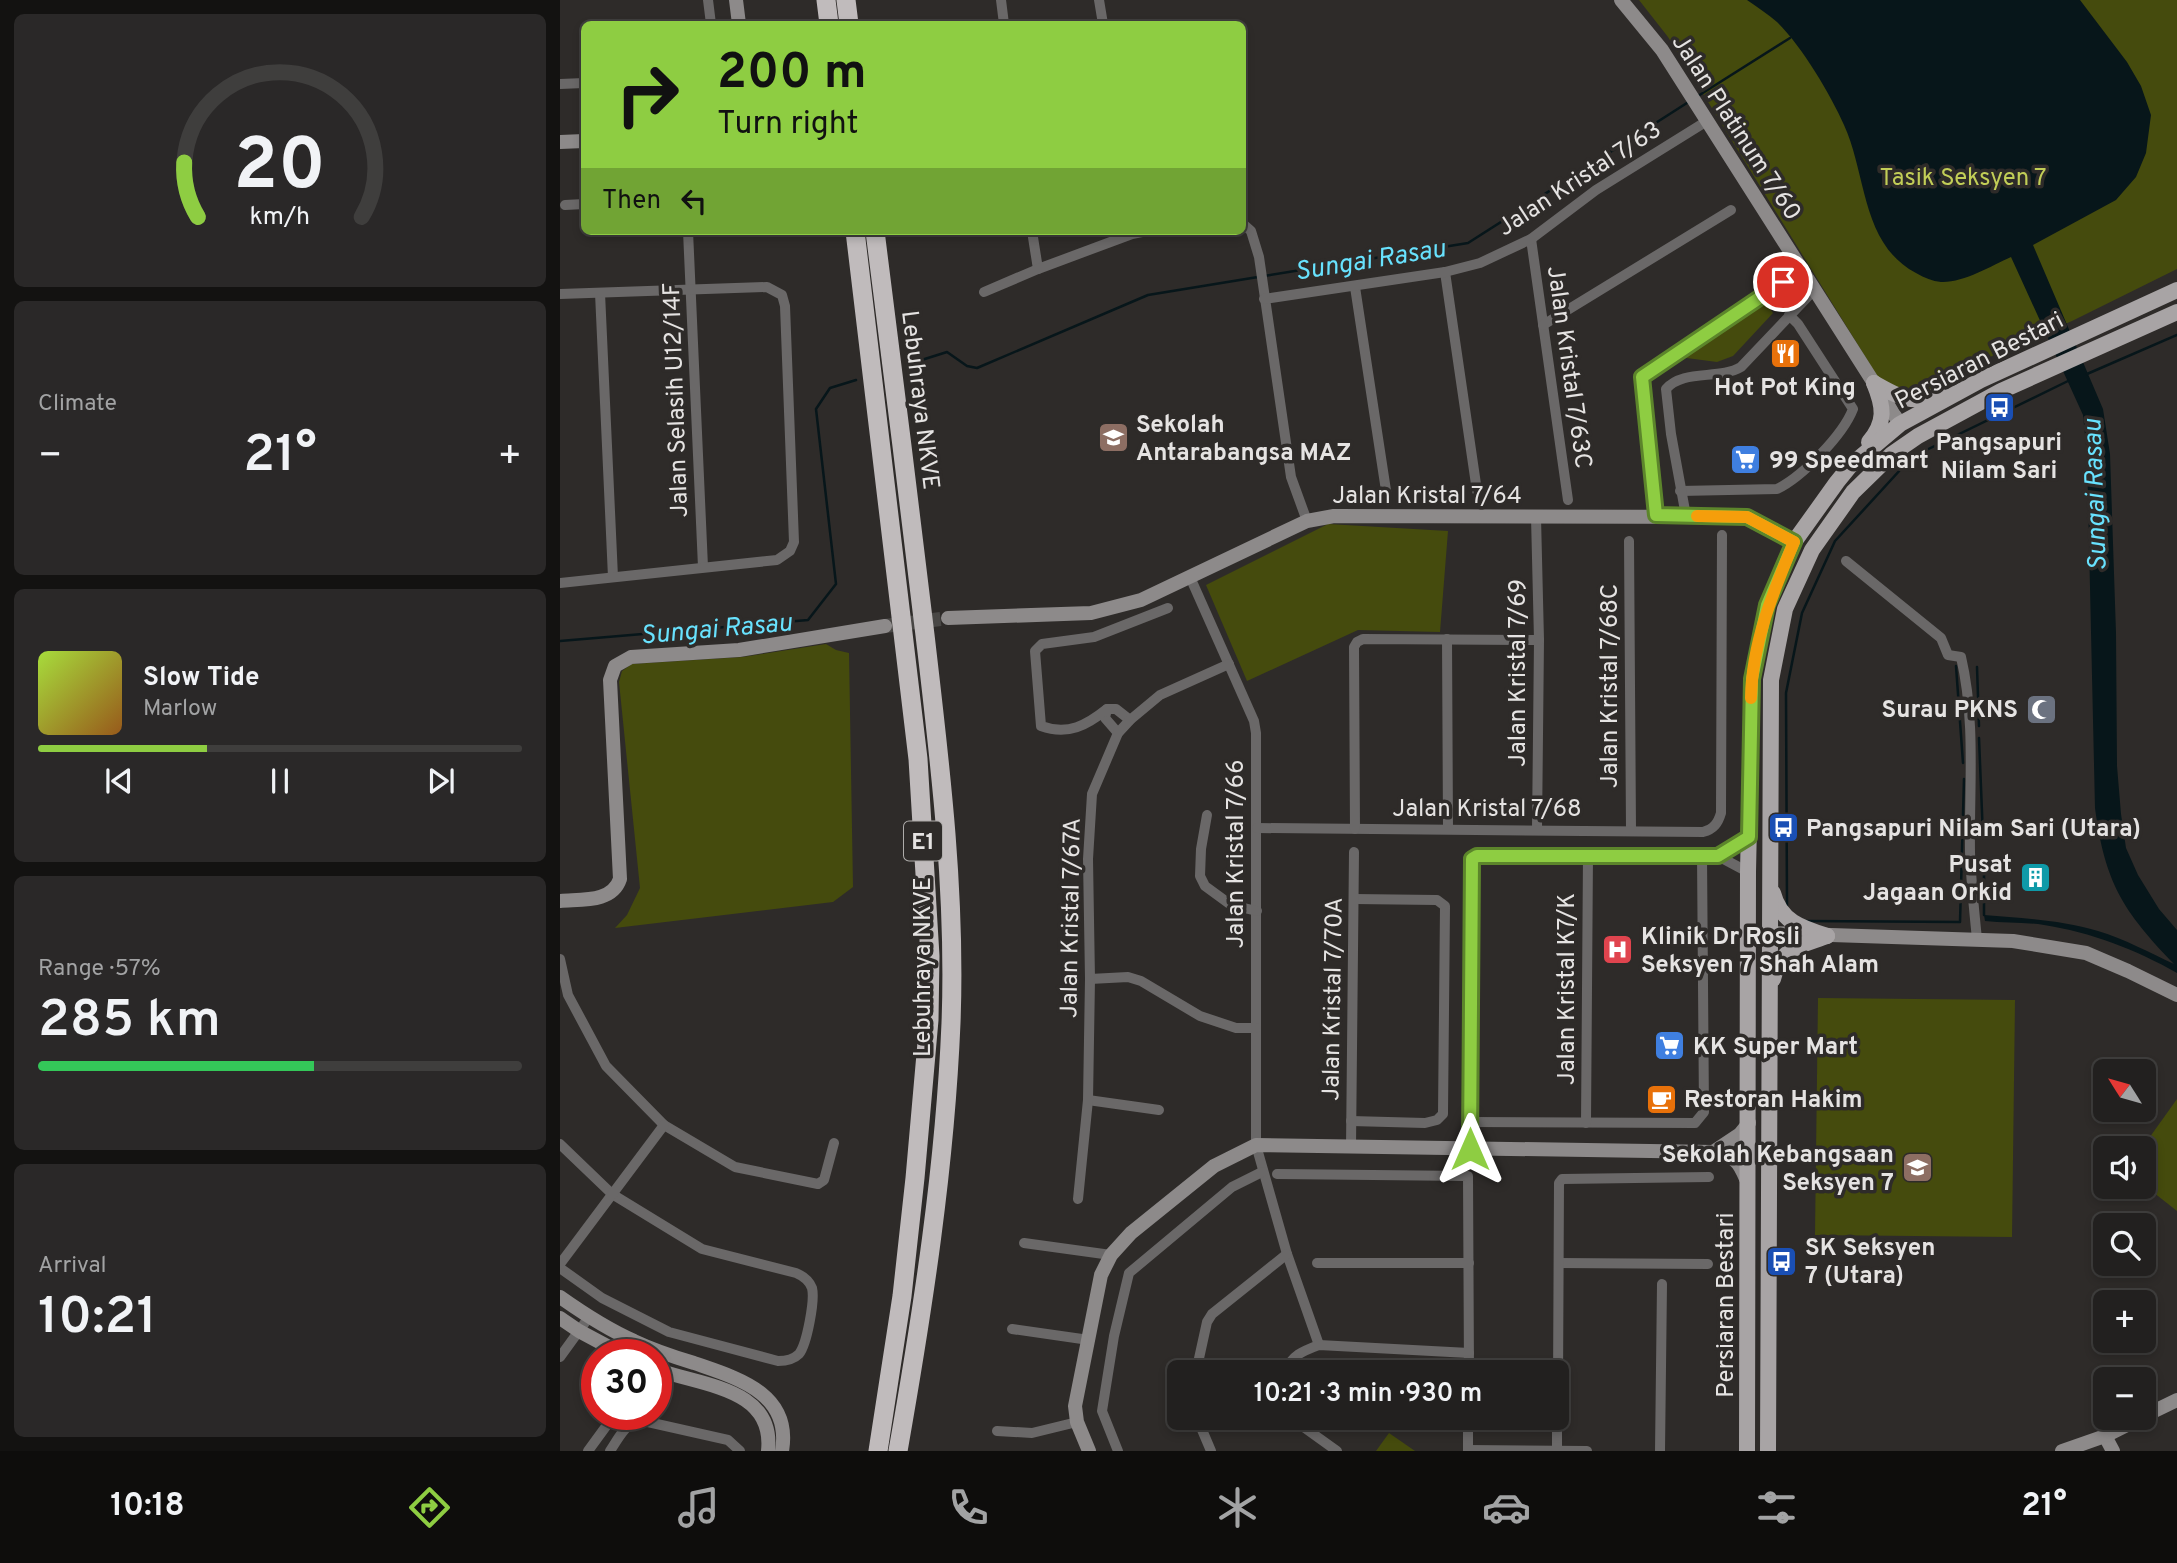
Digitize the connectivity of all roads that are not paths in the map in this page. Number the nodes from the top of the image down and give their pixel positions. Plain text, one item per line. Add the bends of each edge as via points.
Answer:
1 (708, 0) edge
2 (736, 0) edge
3 (826, 0) edge
4 (846, 0) edge
5 (1001, 0) edge
6 (1099, 0) edge
7 (1621, 0) edge
8 (711, 21) edge
9 (739, 21) edge
10 (829, 21) edge
11 (849, 21) edge
12 (1004, 21) edge
13 (1102, 21) edge
14 (581, 83) edge
15 (560, 84) edge
16 (1704, 115) junction
17 (581, 141) edge
18 (560, 142) edge
19 (581, 204) edge
20 (565, 205) dead end
21 (1731, 210) dead end
22 (1246, 227) edge
23 (688, 235) edge
24 (855, 235) edge
25 (875, 235) edge
26 (1033, 235) edge
27 (1124, 235) edge
28 (1531, 239) junction
29 (1038, 269) junction
30 (1445, 272) junction
31 (1783, 282) dead end
32 (1355, 287) junction
33 (1815, 289) junction
34 (692, 290) junction
35 (2177, 290) edge
36 (984, 292) dead end
37 (600, 293) junction
38 (1264, 293) junction
39 (560, 294) edge
40 (2177, 312) edge
41 (1789, 315) junction
42 (1543, 326) junction
43 (1981, 380) junction
44 (1874, 383) junction
45 (2001, 391) junction
46 (1900, 424) junction
47 (1850, 466) junction
48 (1477, 491) dead end
49 (1680, 491) junction
50 (1387, 497) dead end
51 (1568, 500) dead end
52 (1656, 515) junction
53 (1686, 516) junction
54 (1535, 517) junction
55 (1307, 521) junction
56 (1722, 535) dead end
57 (1629, 541) dead end
58 (1794, 542) junction
59 (1846, 561) dead end
60 (703, 567) junction
61 (613, 577) junction
62 (1190, 577) junction
63 (560, 583) edge
64 (1168, 608) dead end
65 (948, 618) tunnel mouth
66 (885, 626) tunnel mouth
67 (1447, 639) junction
68 (1539, 640) junction
69 (1229, 664) junction
70 (1107, 709) junction
71 (1130, 720) junction
72 (1118, 733) junction
73 (1207, 815) dead end
74 (1257, 828) junction
75 (1448, 828) junction
76 (1355, 829) junction
77 (1537, 829) junction
78 (1631, 830) junction
79 (1749, 837) junction
80 (1354, 852) dead end
81 (1588, 855) junction
82 (1702, 855) junction
83 (1718, 856) junction
84 (1748, 872) junction
85 (1770, 880) junction
86 (1354, 899) junction
87 (560, 901) edge
88 (1257, 911) junction
89 (1770, 933) junction
90 (1827, 936) junction
91 (1977, 939) junction
92 (560, 959) edge
93 (1090, 979) junction
94 (1769, 992) junction
95 (2177, 995) edge
96 (1256, 1028) junction
97 (1749, 1059) junction
98 (1088, 1100) junction
99 (1159, 1110) dead end
100 (1351, 1121) junction
101 (1470, 1122) junction
102 (1586, 1123) junction
103 (1749, 1123) junction
104 (664, 1125) junction
105 (834, 1143) dead end
106 (560, 1144) edge
107 (1256, 1145) junction
108 (1351, 1147) junction
109 (1470, 1149) junction
110 (1713, 1152) junction
111 (1262, 1172) junction
112 (1277, 1174) dead end
113 (1709, 1177) dead end
114 (1749, 1184) junction
115 (612, 1194) junction
116 (1078, 1199) dead end
117 (1024, 1243) dead end
118 (1287, 1254) junction
119 (1111, 1255) junction
120 (1317, 1263) dead end
121 (1469, 1263) junction
122 (1559, 1263) junction
123 (1708, 1264) dead end
124 (560, 1266) edge
125 (1662, 1284) dead end
126 (560, 1297) edge
127 (589, 1317) junction
128 (560, 1318) edge
129 (1012, 1329) dead end
130 (579, 1331) junction
131 (594, 1339) edge
132 (1089, 1340) junction
133 (1319, 1345) junction
134 (1469, 1353) junction
135 (560, 1357) edge
136 (1199, 1360) edge
137 (1290, 1360) edge
138 (1469, 1360) edge
139 (1558, 1360) edge
140 (672, 1376) edge
141 (2177, 1400) edge
142 (2156, 1410) edge
143 (1077, 1422) junction
144 (603, 1430) edge
145 (1202, 1430) edge
146 (1308, 1430) edge
147 (1468, 1430) edge
148 (1557, 1430) edge
149 (2117, 1430) edge
150 (997, 1431) dead end
151 (1768, 1431) junction
152 (2105, 1436) junction
153 (738, 1449) edge
154 (1468, 1450) edge
155 (588, 1451) edge
156 (610, 1451) edge
157 (768, 1451) edge
158 (782, 1451) edge
159 (878, 1451) edge
160 (898, 1451) edge
161 (1089, 1451) edge
162 (1118, 1451) edge
163 (1211, 1451) edge
164 (1337, 1451) edge
165 (1557, 1451) edge
166 (1587, 1451) edge
167 (1660, 1451) edge
168 (1747, 1451) edge
169 (1768, 1451) edge
170 (1776, 1451) edge
171 (2062, 1451) edge
172 (2112, 1451) edge

1 - 8 street
2 - 9 street
3 - 10 highway
4 - 11 highway
5 - 12 street
6 - 13 street
7 - 16 street, Jalan Platinum 7/60 via 1662,50
14 - 15 street
16 - 28 street, Jalan Kristal 7/63
16 - 33 street, Jalan Platinum 7/60
17 - 18 street
19 - 20 street
21 - 42 street
22 - 38 street via 1259,257
23 - 34 street, Jalan Selasih U12/14F
24 - 159 highway, Lebuhraya NKVE / E1 via 917,745 930,956 915,1178
25 - 160 highway, Lebuhraya NKVE / E1 via 940,759 951,936 951,1022 935,1211
26 - 29 street
27 - 29 street
28 - 30 street, Jalan Kristal 7/63 via 1480,263
28 - 42 street, Jalan Kristal 7/63C
29 - 36 street
30 - 32 street, Jalan Kristal 7/63
30 - 48 street
31 - 52 street via 1642,377
32 - 38 street, Jalan Kristal 7/63
32 - 50 street
33 - 41 street
33 - 44 street, Jalan Platinum 7/60
34 - 37 street
34 - 60 street, Jalan Selasih U12/14F
34 - 60 street via 767,287 782,295 785,306 794,542 777,560
35 - 43 main road, Persiaran Bestari
37 - 39 street
37 - 61 street
38 - 55 street via 1291,477
40 - 45 main road, Persiaran Bestari
41 - 49 street via 1741,367 1677,380 1666,389
41 - 49 street via 1853,409 1848,422 1806,469 1777,489
42 - 51 street, Jalan Kristal 7/63C
43 - 44 main road via 1912,400
43 - 46 main road, Persiaran Bestari
44 - 46 street, Jalan Platinum 7/60
44 - 47 main road via 1882,419
45 - 46 main road via 1970,399 1924,422
45 - 85 main road, Persiaran Bestari via 1892,454 1853,492 1812,550 1785,609 1771,680
46 - 47 main road, Persiaran Bestari
47 - 58 main road, Persiaran Bestari
49 - 53 street
52 - 53 street, Jalan Kristal 7/64
52 - 54 street, Jalan Kristal 7/64
53 - 58 street, Jalan Kristal 7/64 via 1747,517
54 - 55 street, Jalan Kristal 7/64 via 1334,516
54 - 68 street, Jalan Kristal 7/69
55 - 62 street, Jalan Kristal 7/64
56 - 78 street, Jalan Kristal 7/68 via 1721,813 1715,825 1703,832
57 - 78 street, Jalan Kristal 7/68C
58 - 79 main road, Persiaran Bestari via 1767,605 1752,679
59 - 91 street via 1941,638 1948,655 1961,657 1969,718 1970,855
60 - 61 street
61 - 63 street
62 - 65 street, Jalan Kristal 7/64 via 1141,600 1091,613
62 - 69 street, Jalan Kristal 7/66
64 - 70 street via 1094,637 1042,644 1035,651 1041,726 1078,729
66 - 87 street via 739,650 631,657 615,666 610,680 620,879 605,897
67 - 68 street
67 - 75 street
67 - 76 street via 1363,639 1354,647
68 - 77 street, Jalan Kristal 7/69
69 - 71 street, Jalan Kristal 7/67A via 1160,695
69 - 74 street, Jalan Kristal 7/66 via 1254,721
70 - 71 street via 1116,709
70 - 72 street via 1105,718
71 - 72 street, Jalan Kristal 7/67A
72 - 93 street, Jalan Kristal 7/67A via 1092,794
73 - 88 street via 1200,876 1205,886 1231,905
74 - 76 street, Jalan Kristal 7/68
74 - 88 street, Jalan Kristal 7/66
75 - 76 street, Jalan Kristal 7/68
75 - 77 street, Jalan Kristal 7/68
77 - 78 street, Jalan Kristal 7/68
79 - 83 street
79 - 84 main road, Persiaran Bestari
80 - 86 street, Jalan Kristal 7/70A
81 - 82 street
81 - 101 street via 1472,859
81 - 102 street, Jalan Kristal K7/K
82 - 83 street
82 - 102 street via 1704,1112 1695,1123
83 - 84 street
84 - 97 main road, Persiaran Bestari
85 - 89 main road, Persiaran Bestari
85 - 90 main road via 1776,902 1791,923
86 - 100 street, Jalan Kristal 7/70A
86 - 100 street via 1437,901 1444,906 1443,1114 1437,1121 1425,1123
88 - 96 street, Jalan Kristal 7/66
89 - 90 street
89 - 94 main road, Persiaran Bestari
89 - 97 main road via 1758,949
90 - 91 street
90 - 94 main road via 1790,949 1781,957
91 - 95 street via 2086,953
92 - 104 street via 568,995 606,1066
93 - 96 street via 1128,977 1200,1016 1236,1028
93 - 98 street, Jalan Kristal 7/67A
94 - 151 main road, Persiaran Bestari
96 - 107 street, Jalan Kristal 7/66
97 - 103 main road, Persiaran Bestari
98 - 99 street
98 - 116 street, Jalan Kristal 7/67A
100 - 108 street, Jalan Kristal 7/70A
101 - 102 street
101 - 109 street
103 - 110 street
103 - 114 main road, Persiaran Bestari
104 - 105 street via 735,1167 818,1184 824,1180
104 - 115 street
106 - 115 street
107 - 108 street
107 - 111 street, Jalan Kristal 7/66
107 - 119 street via 1214,1166 1130,1233
108 - 109 street
109 - 110 street
110 - 114 street via 1739,1163
111 - 118 street, Jalan Kristal 7/66
111 - 162 street via 1232,1187 1129,1273 1102,1411
112 - 121 street via 1468,1176
113 - 122 street via 1566,1177 1559,1183
114 - 168 main road, Persiaran Bestari
115 - 124 street
115 - 124 street via 702,1249 801,1275 813,1291 810,1322 799,1354 778,1361 669,1332 603,1298
117 - 119 street
118 - 133 street, Jalan Kristal 7/66
118 - 136 street via 1212,1314
119 - 132 street via 1101,1275
120 - 121 street
121 - 134 street
122 - 123 street
122 - 139 street
125 - 167 street
126 - 127 street
127 - 130 street
127 - 158 street via 635,1342 750,1384 769,1399 779,1419
128 - 130 street
129 - 132 street
130 - 131 street
130 - 135 street
132 - 143 street via 1075,1406
133 - 134 street
133 - 137 street
134 - 138 street
140 - 157 street via 743,1397 767,1426
141 - 142 street
143 - 150 street via 1032,1433
143 - 161 street
144 - 155 street
145 - 163 street
146 - 164 street
147 - 154 street
148 - 165 street
149 - 152 street
151 - 169 main road, Persiaran Bestari
151 - 170 street
152 - 171 street
152 - 172 street
153 - 156 street via 729,1440 639,1420 626,1428
154 - 165 street
165 - 166 street

